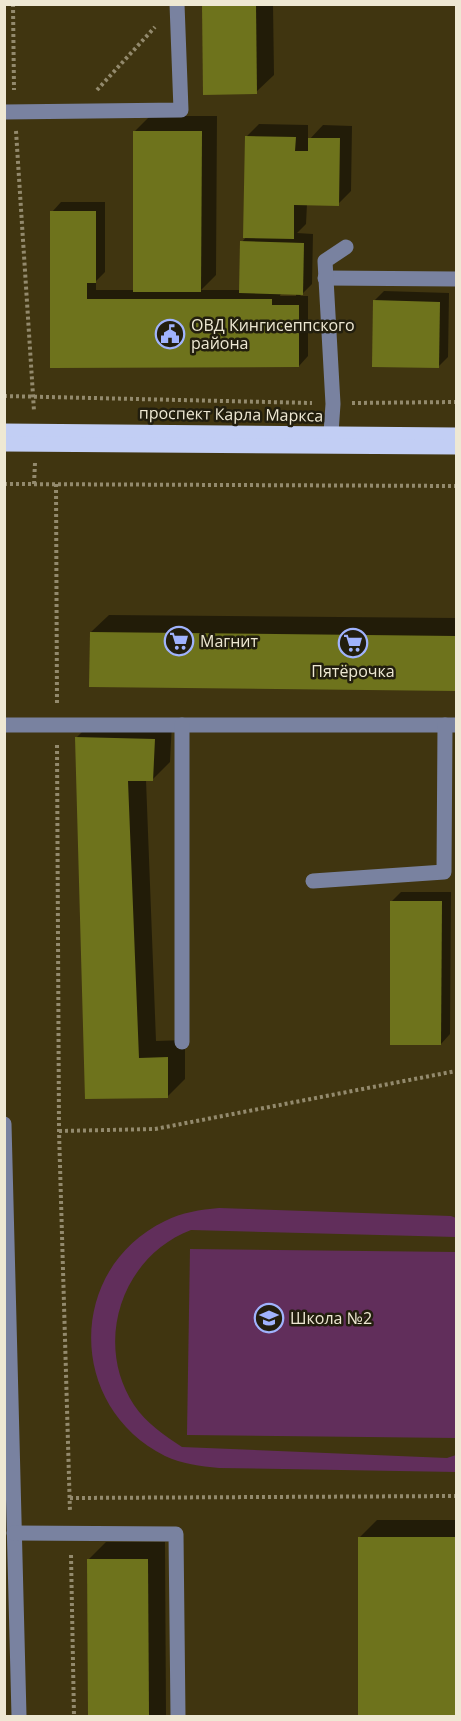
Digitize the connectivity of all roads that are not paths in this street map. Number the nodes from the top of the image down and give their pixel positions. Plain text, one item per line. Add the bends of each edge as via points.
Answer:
1 (177, 4) edge
2 (10, 112) edge
3 (346, 247) dead end
4 (325, 278) junction
5 (456, 279) edge
6 (4, 431) edge
7 (331, 433) junction
8 (456, 435) edge
9 (35, 437) junction
10 (4, 444) edge
11 (456, 447) edge
12 (4, 725) edge
13 (182, 725) junction
14 (451, 725) edge
15 (313, 881) dead end
16 (182, 1042) dead end
17 (4, 1124) edge
18 (14, 1533) junction
19 (10, 1557) edge
20 (19, 1716) edge
21 (178, 1716) edge

1 - 2 street via 181,110
3 - 4 street via 325,261
4 - 5 street
4 - 7 street via 333,404
6 - 9 main road, проспект Карла Маркса
7 - 8 main road, проспект Карла Маркса
7 - 9 main road, проспект Карла Маркса
9 - 10 main road
9 - 11 main road
12 - 13 street
13 - 14 street
13 - 16 street
14 - 15 street via 444,872
17 - 18 street
18 - 19 street
18 - 21 street via 176,1534
19 - 20 street

